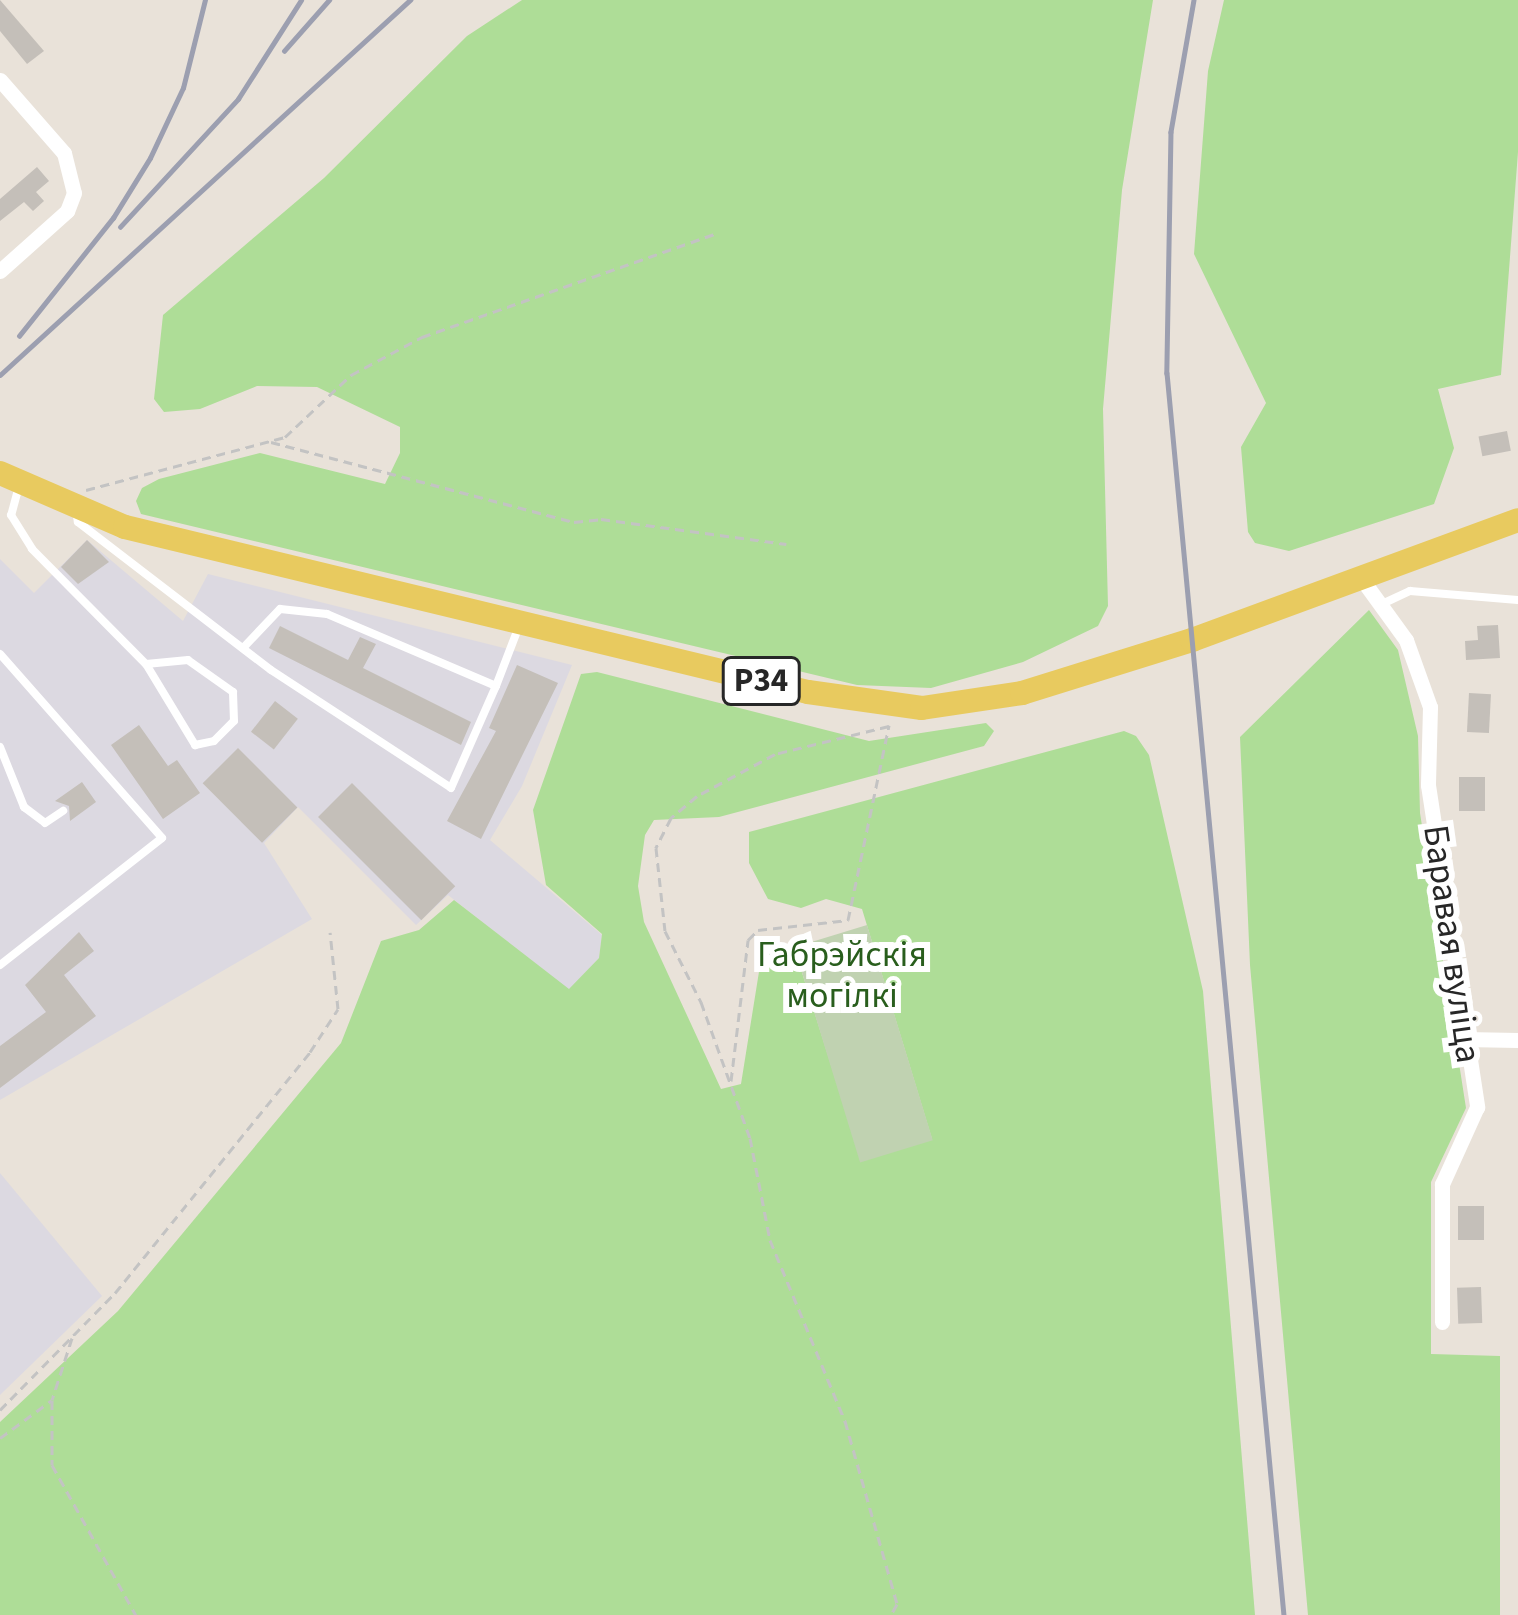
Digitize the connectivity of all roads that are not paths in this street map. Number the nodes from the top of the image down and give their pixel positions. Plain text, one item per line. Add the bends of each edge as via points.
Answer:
1 (0, 80) edge
2 (0, 271) edge
3 (11, 486) edge
4 (76, 509) junction
5 (0, 510) edge
6 (1518, 520) edge
7 (1361, 578) junction
8 (1518, 600) edge
9 (1382, 604) junction
10 (519, 624) junction
11 (243, 648) junction
12 (0, 654) edge
13 (146, 664) junction
14 (496, 686) junction
15 (0, 747) edge
16 (63, 811) dead end
17 (0, 964) edge
18 (1464, 1039) junction
19 (1518, 1040) edge
20 (1442, 1322) dead end

1 - 2 street via 64,153 74,193 67,211
3 - 4 main road, Р34
3 - 5 lane
3 - 13 lane via 11,515 53,575
4 - 10 main road, Р34
4 - 11 lane via 78,522
6 - 7 main road, Р34
7 - 9 street, Баравая вуліца
7 - 10 main road, Р34 via 1022,693 891,716
8 - 9 lane via 1410,591
9 - 18 street, Баравая вуліца via 1406,640 1430,707 1428,785
10 - 14 lane
11 - 14 lane via 280,609 327,614
11 - 14 lane via 451,788
12 - 17 lane via 162,838
13 - 13 lane via 195,745 214,742 234,721 233,692 188,661
15 - 16 lane via 24,807 45,824
18 - 19 street
18 - 20 street, Баравая вуліца via 1477,1107 1442,1184

